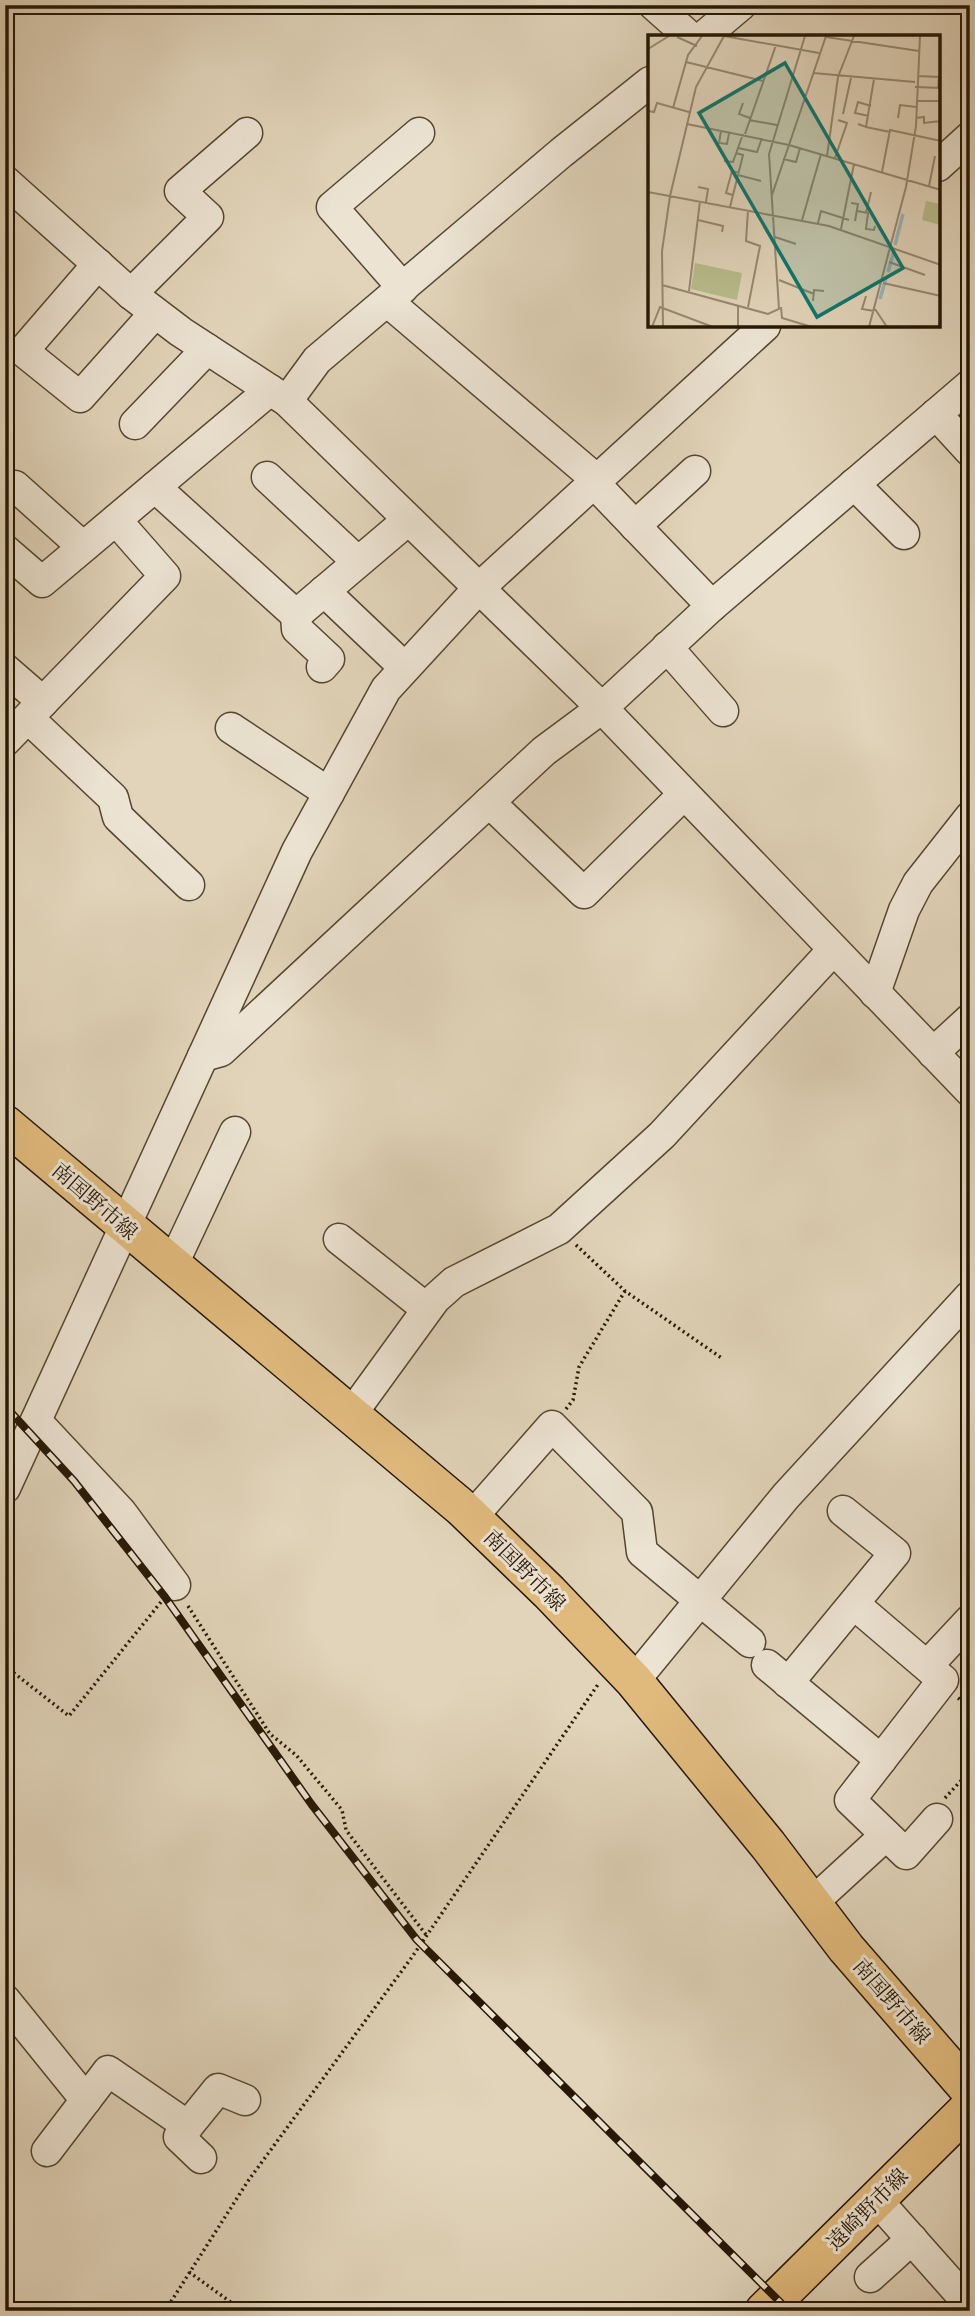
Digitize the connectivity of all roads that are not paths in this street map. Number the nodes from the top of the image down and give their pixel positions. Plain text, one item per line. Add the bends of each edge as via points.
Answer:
1 (654, 5) edge
2 (741, 5) edge
3 (688, 35) edge
4 (705, 35) edge
5 (648, 83) edge
6 (247, 133) dead end
7 (419, 133) dead end
8 (970, 137) edge
9 (940, 164) edge
10 (5, 181) edge
11 (98, 264) junction
12 (395, 294) junction
13 (131, 295) junction
14 (155, 313) junction
15 (764, 327) edge
16 (207, 349) junction
17 (970, 385) edge
18 (279, 395) junction
19 (936, 414) junction
20 (135, 424) dead end
21 (970, 451) edge
22 (695, 471) dead end
23 (267, 477) dead end
24 (596, 482) junction
25 (854, 484) junction
26 (15, 486) dead end
27 (155, 487) junction
28 (116, 520) junction
29 (408, 520) junction
30 (635, 526) junction
31 (904, 534) dead end
32 (83, 547) junction
33 (5, 550) edge
34 (358, 562) junction
35 (478, 589) junction
36 (324, 591) junction
37 (712, 606) junction
38 (296, 615) junction
39 (667, 647) junction
40 (323, 667) dead end
41 (405, 668) junction
42 (5, 669) edge
43 (602, 708) junction
44 (36, 710) junction
45 (723, 711) dead end
46 (230, 728) dead end
47 (5, 741) edge
48 (329, 793) junction
49 (684, 794) junction
50 (489, 802) junction
51 (970, 817) edge
52 (190, 885) dead end
53 (833, 950) junction
54 (875, 993) junction
55 (970, 1019) edge
56 (933, 1053) junction
57 (203, 1056) junction
58 (970, 1090) edge
59 (5, 1124) edge
60 (235, 1132) dead end
61 (124, 1227) junction
62 (339, 1239) dead end
63 (172, 1266) junction
64 (970, 1296) edge
65 (427, 1310) junction
66 (350, 1416) junction
67 (36, 1421) junction
68 (5, 1488) edge
69 (843, 1511) dead end
70 (472, 1517) junction
71 (175, 1585) road end
72 (699, 1602) junction
73 (854, 1604) junction
74 (970, 1620) edge
75 (750, 1642) dead end
76 (927, 1666) junction
77 (624, 1671) junction
78 (881, 1760) junction
79 (937, 1819) road end
80 (886, 1835) junction
81 (812, 1903) junction
82 (5, 2000) edge
83 (970, 2091) edge
84 (86, 2100) junction
85 (245, 2100) dead end
86 (970, 2107) edge
87 (188, 2126) junction
88 (47, 2151) dead end
89 (201, 2158) dead end
90 (876, 2199) junction
91 (912, 2239) junction
92 (870, 2277) dead end
93 (970, 2305) edge
94 (764, 2311) edge

1 - 3 street
2 - 4 street
5 - 12 street
6 - 13 street via 180,191 208,217
7 - 12 street via 332,207
8 - 9 street
10 - 11 street
11 - 13 street
11 - 14 street via 23,351 80,397
12 - 18 street
12 - 24 street
13 - 14 street
14 - 16 street
15 - 24 street
16 - 18 street
16 - 20 street
17 - 19 street
18 - 27 street
18 - 29 street
19 - 21 street
19 - 25 street
22 - 30 street
23 - 34 street
24 - 30 street
24 - 35 street
25 - 31 street
25 - 37 street
26 - 32 street
27 - 28 street
27 - 38 street
28 - 32 street
28 - 44 street via 165,576
29 - 34 street
29 - 35 street
30 - 37 street
32 - 33 street via 42,582
34 - 36 street
35 - 41 street
35 - 43 street
36 - 38 street
36 - 41 street
37 - 39 street
38 - 40 street via 297,629 329,659
39 - 43 street
39 - 45 street
41 - 48 street via 386,688
42 - 44 street
43 - 49 street
43 - 50 street via 544,751
44 - 47 street
44 - 52 street via 113,798 118,817
46 - 48 street
48 - 57 street via 297,851
49 - 50 street via 584,893
49 - 53 street
50 - 57 street via 221,1051
51 - 54 street via 918,883
53 - 54 street
53 - 65 street via 662,1135 559,1229 454,1282
54 - 56 street
55 - 56 street
56 - 58 street
57 - 61 street
59 - 61 main road, 南国野市線
60 - 63 street
61 - 63 main road, 南国野市線
61 - 67 street
62 - 65 street
63 - 66 main road, 南国野市線
64 - 72 street via 795,1486
65 - 66 street
66 - 70 main road, 南国野市線
67 - 68 street
67 - 71 street via 121,1511
69 - 73 street via 895,1553
70 - 72 street via 552,1426 637,1512 642,1552
70 - 77 main road, 南国野市線
72 - 75 street
72 - 77 street
73 - 76 street
73 - 78 street via 778,1674
74 - 76 street
76 - 78 street via 943,1680
77 - 81 main road, 南国野市線
78 - 80 street via 850,1800
79 - 80 street via 906,1854
80 - 81 street
81 - 83 main road, 南国野市線
82 - 84 street
84 - 87 street via 108,2071
84 - 88 street
85 - 87 street via 218,2089
86 - 90 main road, 遠崎野市線
87 - 89 street via 179,2137
90 - 91 street
90 - 94 main road, 遠崎野市線
91 - 92 street
91 - 93 street

